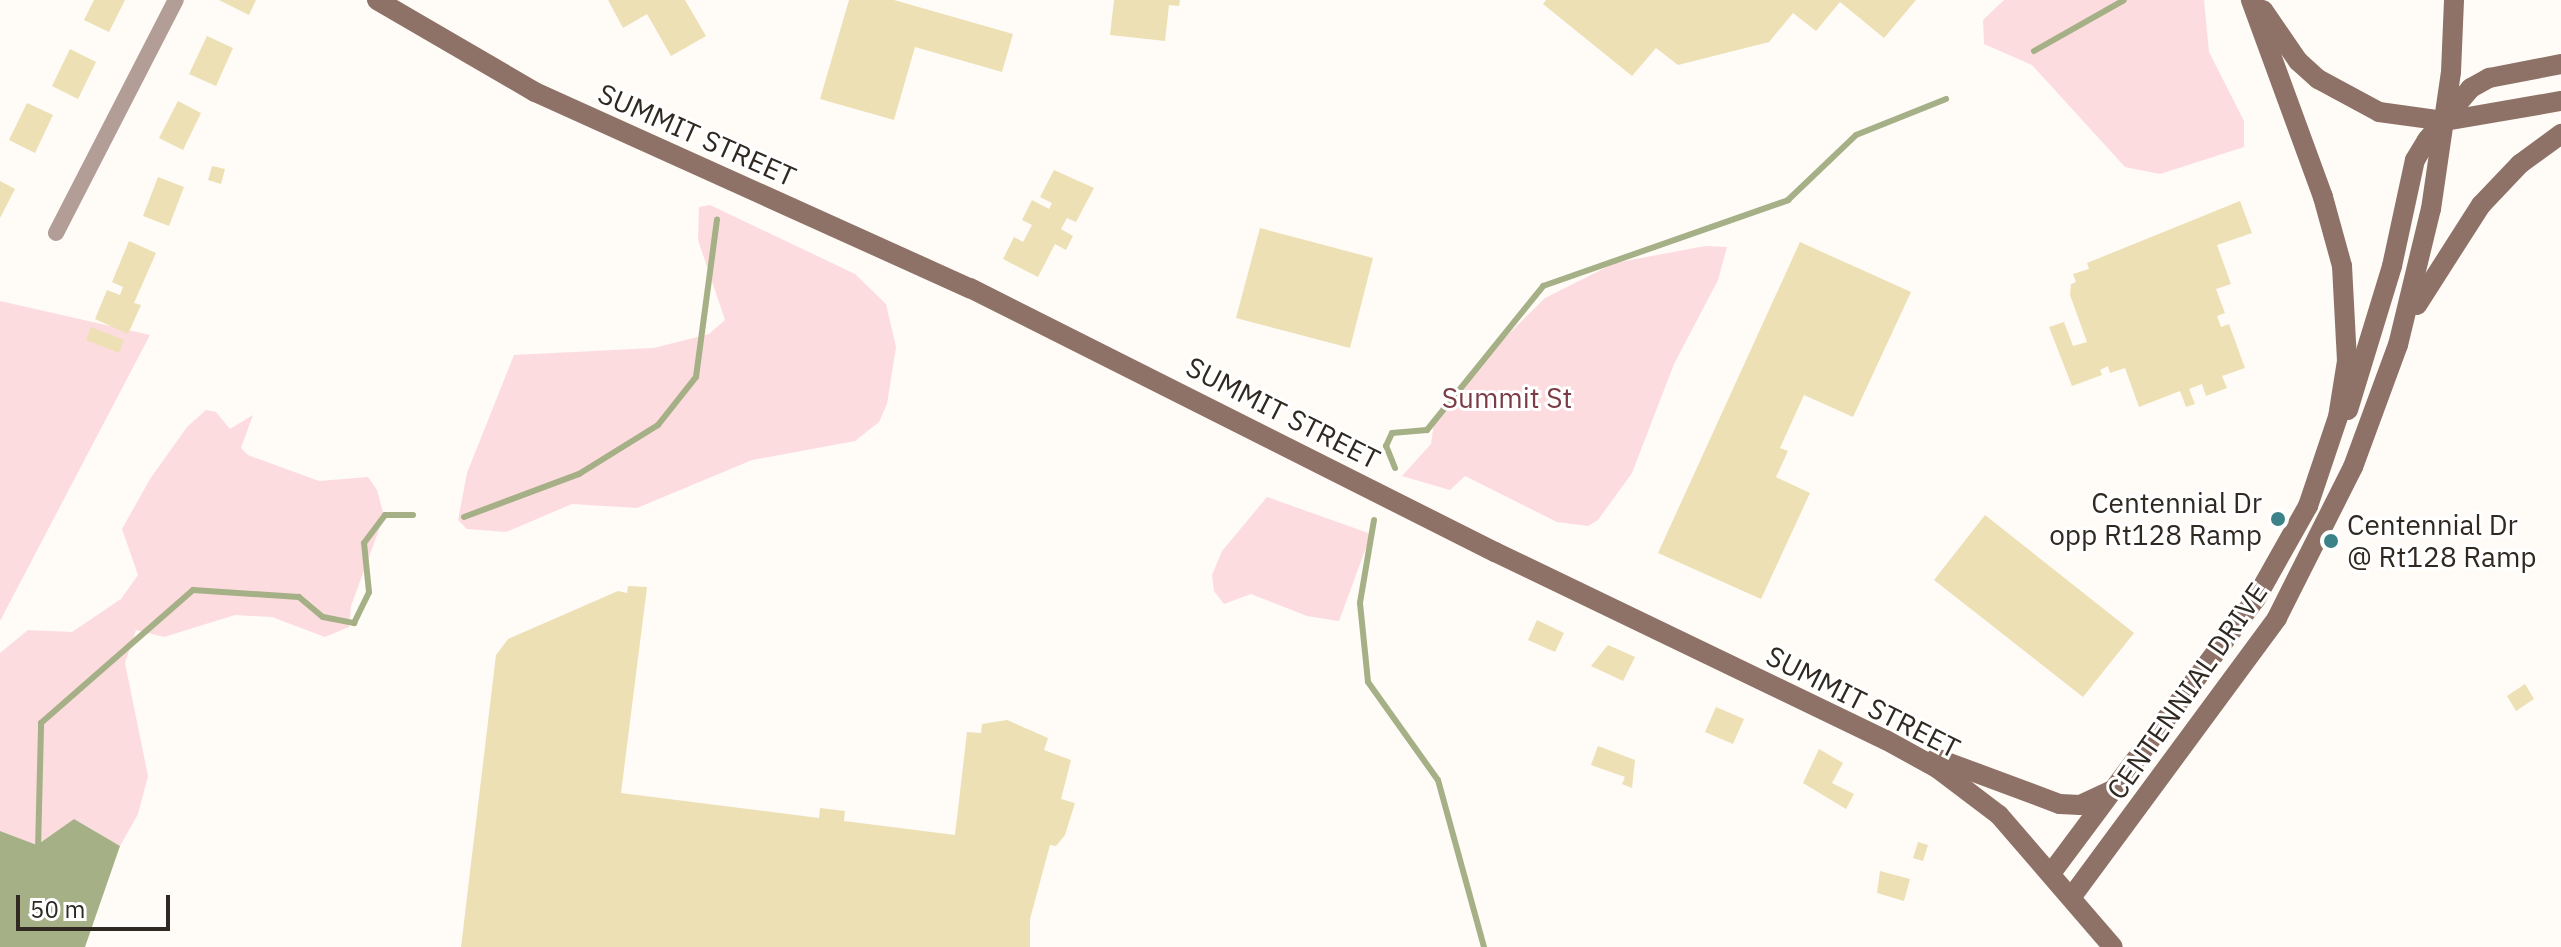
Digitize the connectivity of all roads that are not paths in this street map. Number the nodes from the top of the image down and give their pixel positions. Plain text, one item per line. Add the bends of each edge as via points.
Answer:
1 (176, 0) edge
2 (377, 0) edge
3 (2254, 0) edge
4 (2454, 0) edge
5 (2561, 64) edge
6 (2561, 101) edge
7 (2445, 121) junction
8 (2561, 134) edge
9 (56, 233) dead end
10 (2398, 345) junction
11 (2330, 455) junction
12 (1886, 740) junction
13 (2119, 786) junction
14 (2052, 872) junction
15 (2073, 895) junction
16 (2113, 947) edge

1 - 9 street
2 - 12 main road, SUMMIT STREET via 535,92 970,288 1495,552
3 - 7 main road via 2298,61 2339,93 2390,115
3 - 11 main road, CENTENNIAL DRIVE via 2342,266 2347,361
4 - 7 main road, CENTENNIAL DRIVE
5 - 7 main road via 2489,78 2471,88
6 - 7 main road
7 - 10 main road, CENTENNIAL DRIVE
7 - 11 main road via 2415,160 2365,361
8 - 10 main road via 2520,164 2481,205 2432,277
10 - 15 main road, CENTENNIAL DRIVE via 2353,467 2277,618
11 - 13 main road, CENTENNIAL DRIVE via 2255,600
12 - 13 main road via 2060,804 2080,805
12 - 14 main road, SUMMIT STREET via 1971,791
13 - 14 main road, CENTENNIAL DRIVE
14 - 15 main road, SUMMIT STREET
15 - 16 main road, SUMMIT STREET

